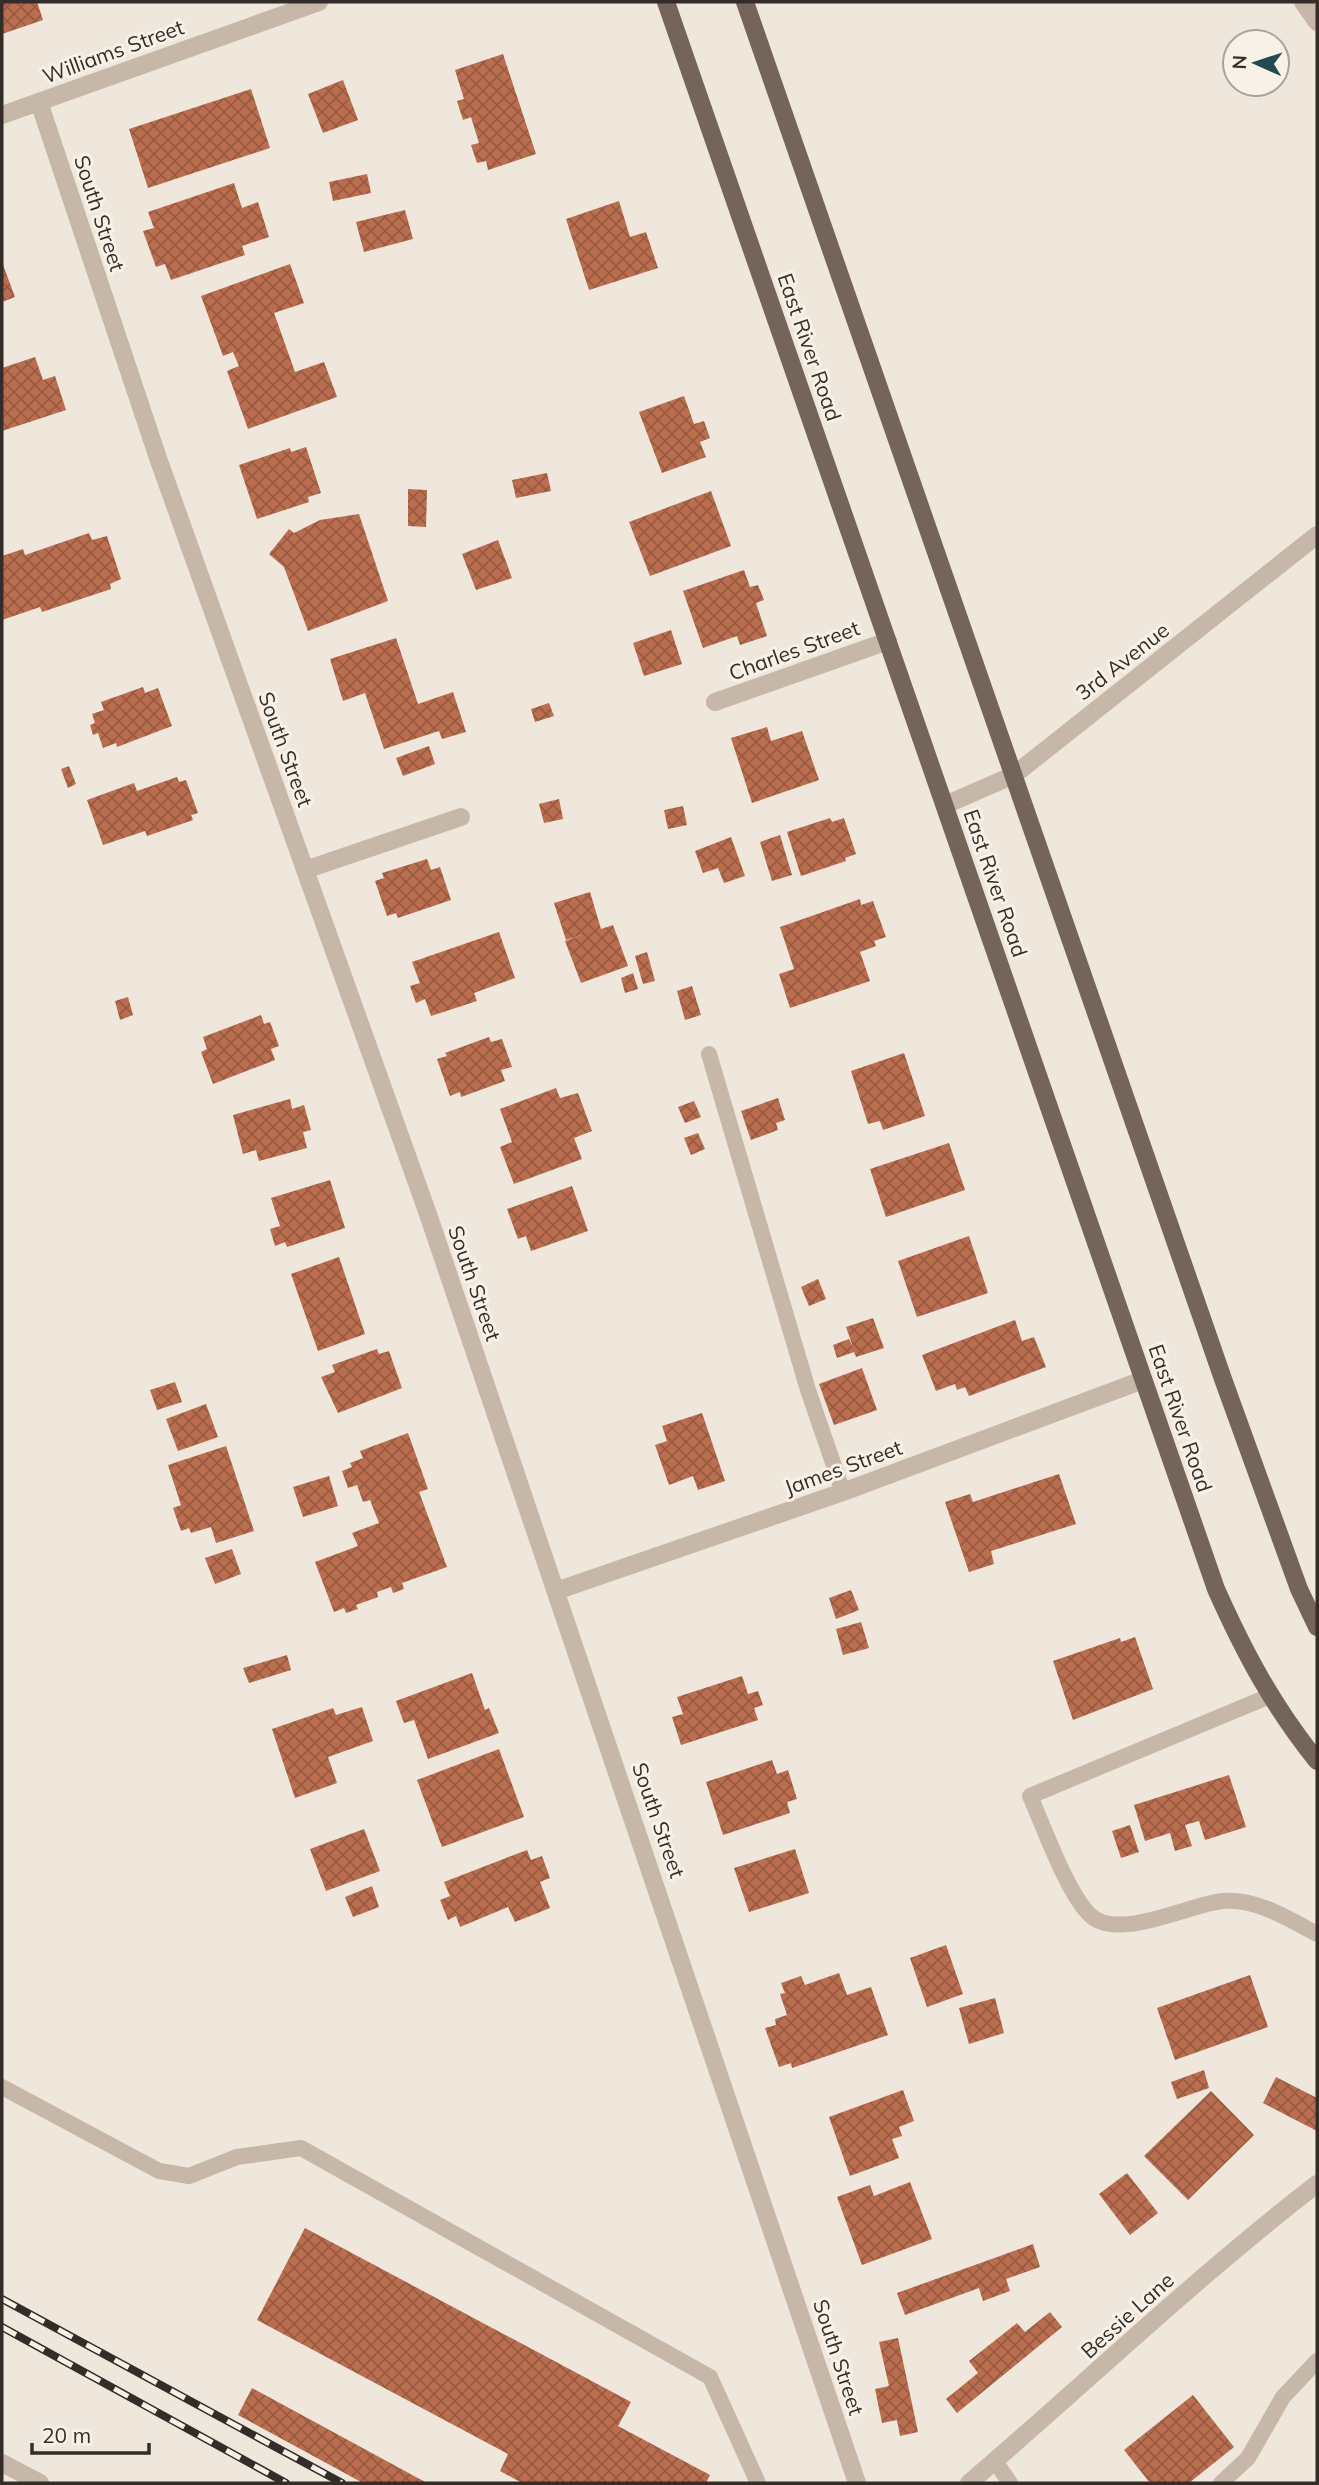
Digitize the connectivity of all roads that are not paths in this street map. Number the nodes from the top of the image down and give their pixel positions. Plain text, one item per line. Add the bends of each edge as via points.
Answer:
1 (319, 2) edge
2 (666, 2) edge
3 (745, 2) edge
4 (1303, 2) edge
5 (1317, 22) edge
6 (39, 102) junction
7 (2, 115) edge
8 (1317, 535) edge
9 (888, 640) junction
10 (715, 702) dead end
11 (1014, 775) junction
12 (945, 805) junction
13 (461, 817) dead end
14 (305, 870) junction
15 (709, 1054) dead end
16 (1143, 1380) junction
17 (843, 1492) junction
18 (556, 1591) junction
19 (1317, 1627) edge
20 (1269, 1696) junction
21 (1317, 1761) edge
22 (1317, 1934) edge
23 (2, 2087) edge
24 (1317, 2184) edge
25 (1317, 2361) edge
26 (995, 2461) junction
27 (2, 2462) edge
28 (40, 2483) edge
29 (758, 2483) edge
30 (857, 2483) edge
31 (969, 2483) edge
32 (1010, 2483) edge
33 (1221, 2483) edge

1 - 6 street, Williams Street
2 - 9 main road, East River Road
3 - 11 main road
4 - 5 street
6 - 7 street, Williams Street
6 - 14 street, South Street via 158,458
8 - 11 street, 3rd Avenue
9 - 10 street, Charles Street
9 - 12 main road, East River Road
11 - 12 street, 3rd Avenue
11 - 19 main road via 1250,1455
12 - 16 main road, East River Road
13 - 14 street
14 - 18 street, South Street
15 - 17 lane via 808,1391
16 - 17 street, James Street
16 - 20 main road, East River Road via 1216,1589
17 - 18 street, James Street
18 - 30 street, South Street
20 - 21 main road, East River Road
20 - 22 lane via 1030,1796 1078,1900 1091,1917 1107,1924 1130,1925 1223,1901 1247,1902
23 - 29 lane via 159,2171 189,2176 237,2157 300,2148 710,2377
24 - 26 street, Bessie Lane via 1243,2241
25 - 33 lane via 1283,2397 1248,2458
26 - 31 street, Bessie Lane
26 - 32 lane
27 - 28 street

